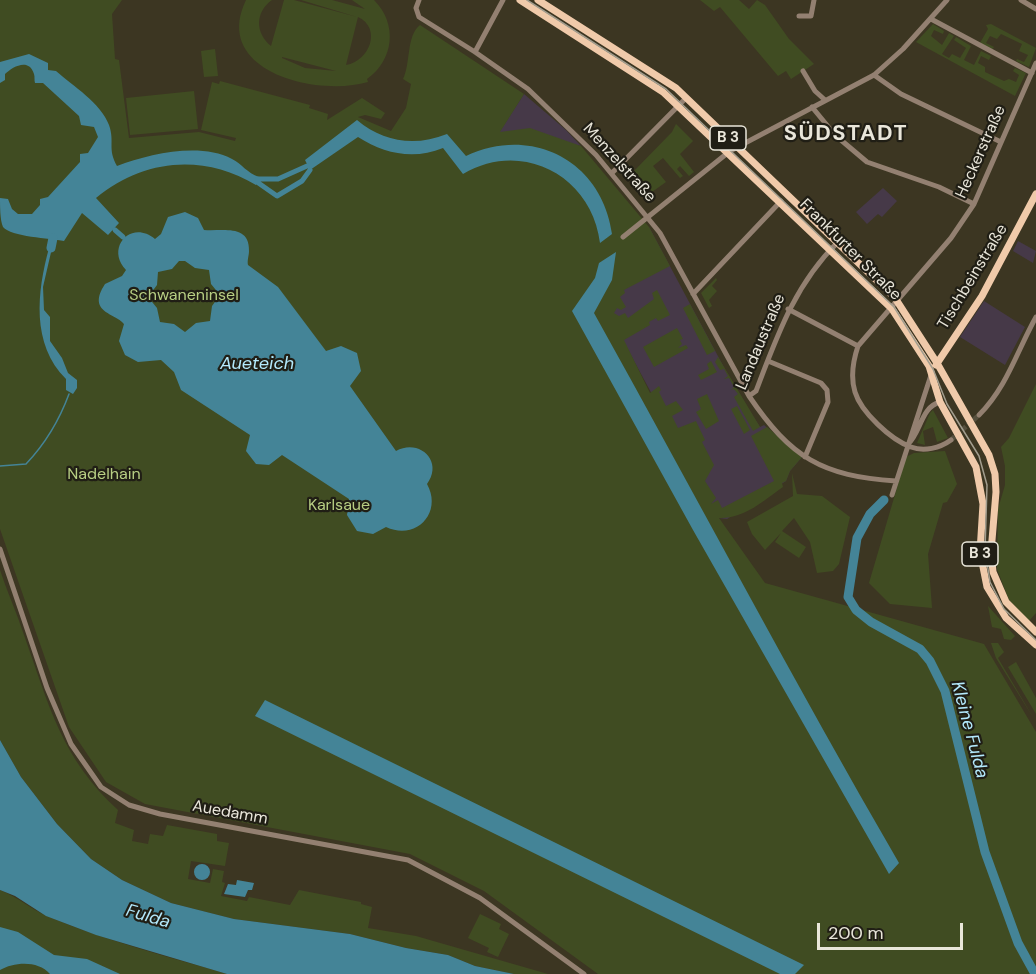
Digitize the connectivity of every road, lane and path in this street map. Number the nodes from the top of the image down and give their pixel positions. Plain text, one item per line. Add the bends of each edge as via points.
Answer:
1 (418, 0) edge
2 (503, 0) edge
3 (520, 0) edge
4 (538, 0) edge
5 (814, 0) edge
6 (1021, 0) edge
7 (945, 1) edge
8 (1036, 9) edge
9 (799, 16) dead end
10 (931, 19) junction
11 (475, 52) junction
12 (1036, 63) edge
13 (803, 71) dead end
14 (1032, 73) junction
15 (874, 75) junction
16 (686, 98) junction
17 (825, 100) junction
18 (678, 105) junction
19 (812, 107) junction
20 (1001, 142) junction
21 (737, 147) junction
22 (728, 153) junction
23 (612, 173) junction
24 (1036, 194) edge
25 (781, 201) junction
26 (974, 204) junction
27 (650, 217) junction
28 (623, 237) dead end
29 (838, 242) junction
30 (830, 250) junction
31 (693, 294) junction
32 (898, 303) junction
33 (788, 309) junction
34 (892, 309) junction
35 (1036, 317) edge
36 (858, 346) junction
37 (948, 346) junction
38 (928, 348) junction
39 (768, 361) junction
40 (938, 363) junction
41 (932, 372) junction
42 (749, 396) junction
43 (940, 402) junction
44 (979, 415) tunnel mouth
45 (951, 440) tunnel mouth
46 (906, 445) junction
47 (805, 457) junction
48 (896, 482) junction
49 (892, 495) dead end
50 (0, 549) edge
51 (1036, 632) edge
52 (1036, 645) edge
53 (584, 974) edge

1 - 11 street, Menzelstraße via 419,17
2 - 11 street
3 - 18 main road, Frankfurter Straße / B 3
4 - 16 main road, Frankfurter Straße / B 3 via 660,76
5 - 9 street via 809,18
6 - 8 street
7 - 10 street
10 - 14 street
10 - 15 street
11 - 23 street, Menzelstraße via 546,105
12 - 14 street, Heckerstraße
13 - 17 street
14 - 20 street, Heckerstraße
15 - 17 street
15 - 20 street via 901,94
16 - 18 street
16 - 21 main road, Frankfurter Straße / B 3
17 - 19 street
18 - 22 main road, Frankfurter Straße / B 3
18 - 23 street
19 - 21 street
19 - 26 street via 835,135 867,162 939,187
20 - 26 street, Heckerstraße
21 - 22 street
21 - 29 main road, Frankfurter Straße / B 3
22 - 25 main road, Frankfurter Straße / B 3
22 - 27 street
23 - 27 street, Menzelstraße
24 - 37 main road, Tischbeinstraße via 982,296
25 - 30 main road, Frankfurter Straße / B 3
25 - 31 street
26 - 32 street, Heckerstraße
27 - 28 street
27 - 31 street, Menzelstraße
29 - 30 street, Landaustraße
29 - 32 main road, Frankfurter Straße / B 3
30 - 33 street, Landaustraße via 808,275
30 - 34 main road, Frankfurter Straße / B 3
31 - 42 street, Menzelstraße
32 - 34 street, Heckerstraße
32 - 38 main road, Frankfurter Straße / B 3
33 - 36 street
33 - 39 street, Landaustraße
34 - 36 street, Heckerstraße
34 - 41 main road, Frankfurter Straße / B 3
35 - 44 street via 1004,384
36 - 46 street via 852,369 858,402 871,418
37 - 38 main road via 939,350
37 - 40 main road, Tischbeinstraße
38 - 40 main road, Frankfurter Straße / B 3
39 - 42 street, Landaustraße via 756,391
39 - 47 street via 821,383 827,390 828,402
40 - 41 main road, Tischbeinstraße
40 - 51 main road, Frankfurter Straße / B 3 via 992,464 996,492 991,552 997,583 1012,610
41 - 43 main road, Frankfurter Straße / B 3
41 - 46 street
42 - 47 street, Landaustraße via 765,420
43 - 46 street via 927,410 914,439
43 - 52 main road, Frankfurter Straße / B 3 via 971,456 981,487 980,552 987,587 1006,618
45 - 46 street via 926,449
46 - 48 street
47 - 48 street, Landaustraße via 842,475
48 - 49 street
50 - 53 street, Auedamm via 62,727 88,771 116,798 160,814 408,860 480,898

